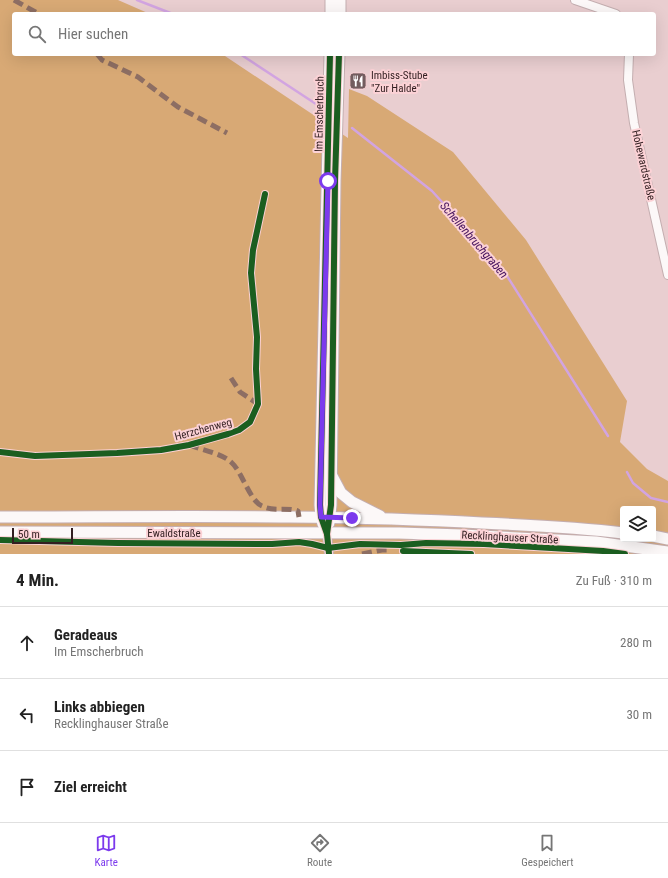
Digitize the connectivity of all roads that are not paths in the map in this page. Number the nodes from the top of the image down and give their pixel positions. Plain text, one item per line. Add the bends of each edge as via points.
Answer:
1 (331, 0) edge
2 (340, 0) edge
3 (574, 0) edge
4 (331, 12) edge
5 (340, 12) edge
6 (610, 12) edge
7 (330, 56) edge
8 (339, 56) edge
9 (629, 56) edge
10 (668, 275) edge
11 (332, 476) junction
12 (0, 517) edge
13 (325, 517) junction
14 (384, 518) junction
15 (0, 532) edge
16 (620, 532) edge
17 (327, 534) junction
18 (656, 537) edge
19 (668, 539) edge
20 (668, 552) edge
21 (329, 554) edge

1 - 4 main road
2 - 5 main road
3 - 6 street
7 - 13 main road, Im Emscherbruch via 320,505
8 - 11 main road, Im Emscherbruch
9 - 10 street, Hohewardstraße via 628,80 634,124
11 - 13 main road, Im Emscherbruch
11 - 14 main road via 341,493 352,502
12 - 13 main road, Ewaldstraße
13 - 14 main road, Recklinghauser Straße
13 - 17 main road, Im Emscherbruch
14 - 16 main road, Recklinghauser Straße
15 - 17 main road, Ewaldstraße
17 - 20 main road, Recklinghauser Straße via 462,535 596,542
17 - 21 street
18 - 19 main road

